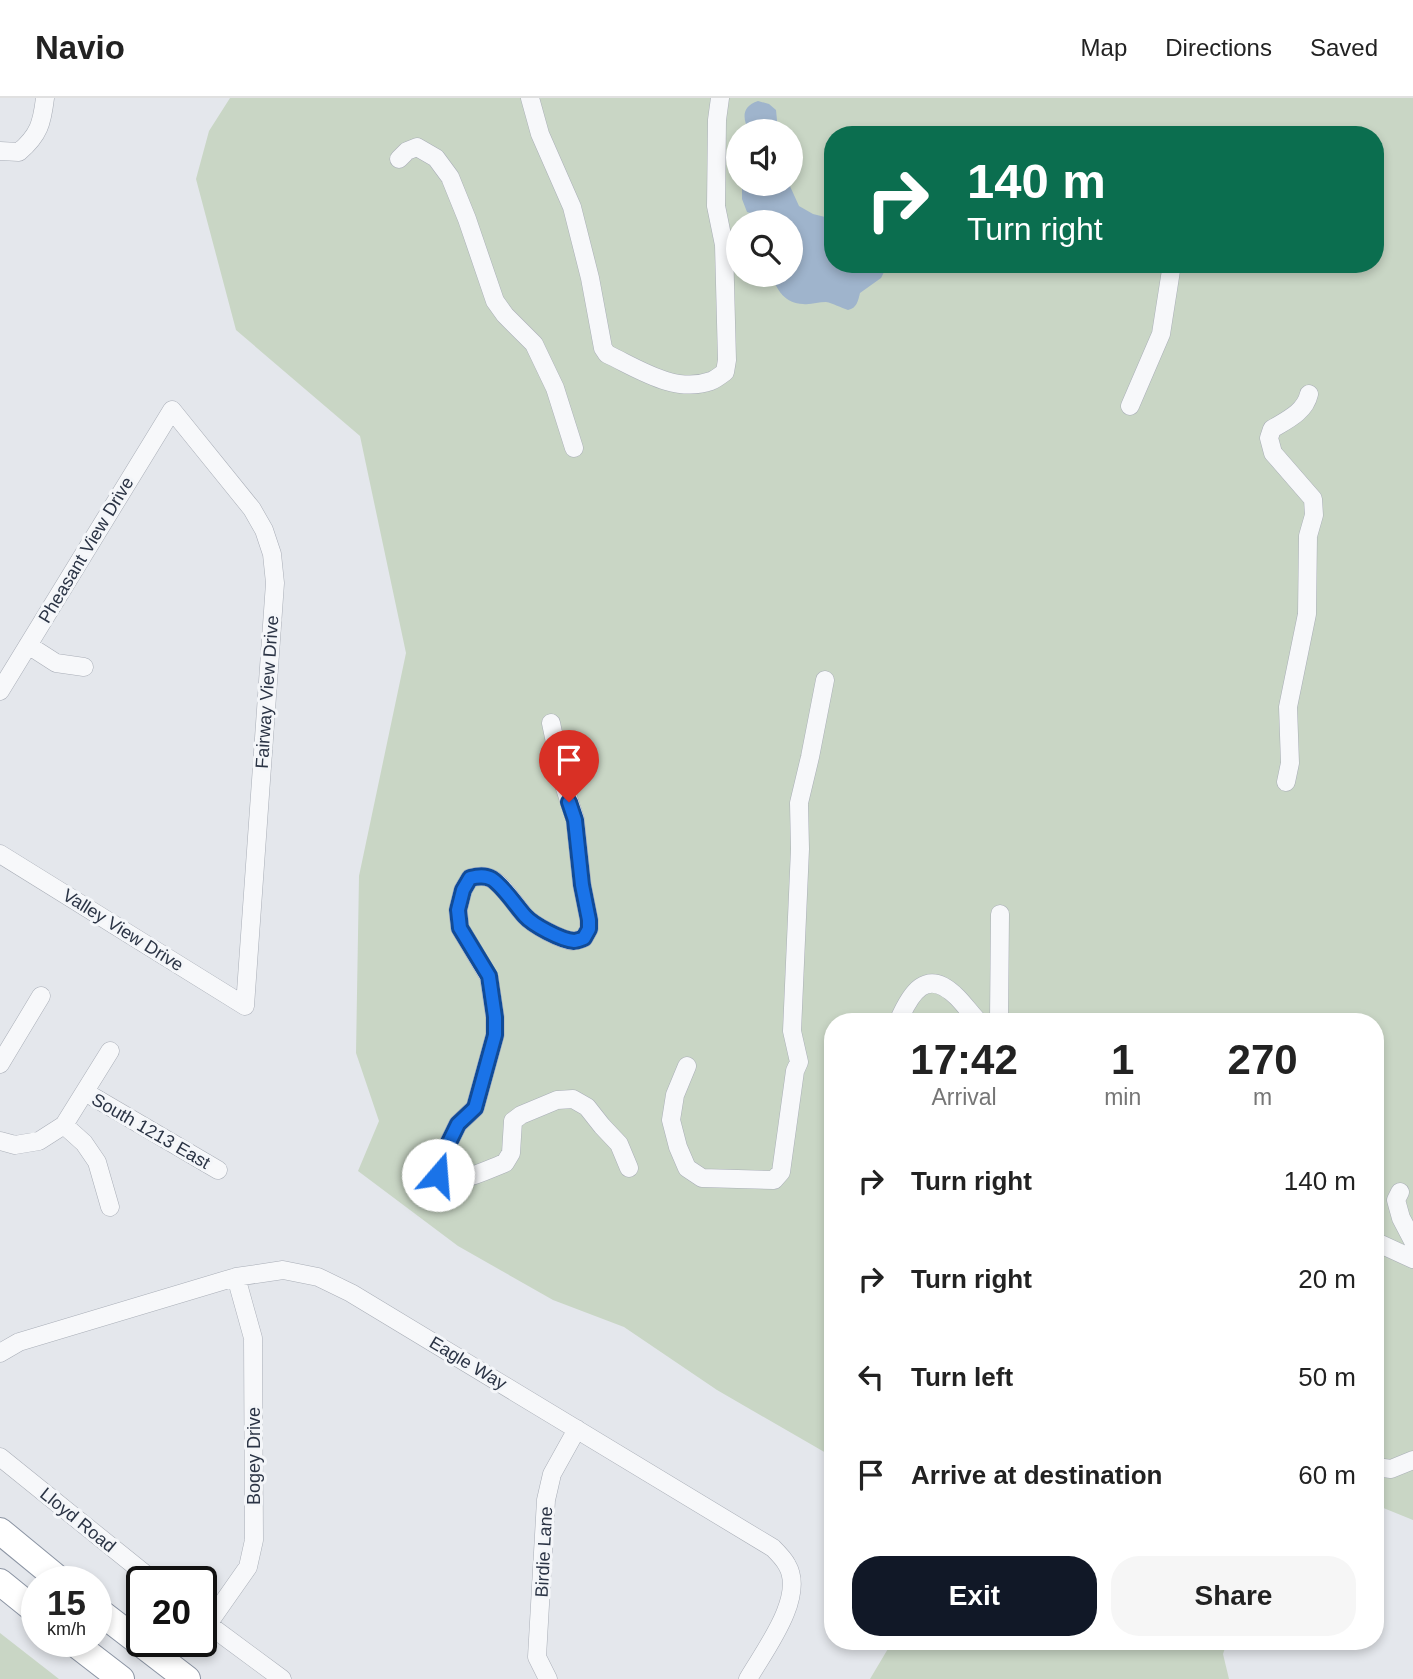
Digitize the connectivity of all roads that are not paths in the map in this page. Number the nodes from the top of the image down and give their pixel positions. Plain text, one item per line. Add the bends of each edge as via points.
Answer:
1 (45, 98) edge
2 (530, 98) edge
3 (720, 98) edge
4 (0, 151) edge
5 (399, 159) dead end
6 (1171, 273) edge
7 (1309, 394) dead end
8 (1130, 406) dead end
9 (172, 410) joint
10 (574, 448) dead end
11 (28, 645) junction
12 (84, 667) dead end
13 (825, 680) dead end
14 (0, 691) edge
15 (551, 723) dead end
16 (1286, 782) dead end
17 (0, 854) edge
18 (1000, 914) dead end
19 (41, 996) dead end
20 (245, 1006) joint
21 (902, 1013) edge
22 (971, 1013) edge
23 (999, 1013) edge
24 (110, 1051) dead end
25 (0, 1064) edge
26 (688, 1066) dead end
27 (85, 1092) junction
28 (64, 1125) junction
29 (0, 1141) edge
30 (629, 1168) dead end
31 (218, 1170) dead end
32 (1400, 1192) dead end
33 (110, 1207) dead end
34 (1413, 1241) edge
35 (1384, 1246) edge
36 (1413, 1259) edge
37 (236, 1278) junction
38 (0, 1353) edge
39 (578, 1430) junction
40 (0, 1457) edge
41 (1413, 1460) edge
42 (1384, 1468) edge
43 (0, 1531) edge
44 (43, 1566) edge
45 (135, 1566) edge
46 (0, 1582) edge
47 (21, 1599) edge
48 (217, 1606) edge
49 (112, 1621) edge
50 (217, 1632) edge
51 (92, 1657) edge
52 (121, 1679) edge
53 (187, 1679) edge
54 (282, 1679) edge
55 (548, 1679) edge
56 (748, 1679) edge

1 - 4 street via 40,127 31,141 19,152
2 - 3 street via 540,134 572,207 603,348 668,382 688,385 713,381 725,372 727,360 724,245 716,206
5 - 10 street via 417,147 436,158 450,177 495,301 534,344 555,388
6 - 8 street via 1161,334
7 - 16 street via 1299,412 1272,429 1269,438 1273,453 1312,499 1314,515 1308,536 1307,614 1288,707
9 - 11 street, Pheasant View Drive
9 - 20 street, Fairway View Drive via 252,509 272,554 275,583
11 - 12 street via 56,663
11 - 14 street, Pheasant View Drive
13 - 26 street via 799,803 792,1031 799,1062 781,1172 774,1181 702,1178 687,1168 671,1120 675,1095
15 - 30 street via 575,820 589,929 584,938 574,941 555,935 527,918 492,879 470,878 458,910 460,928 489,976 495,1035 475,1108 458,1124 437,1167 438,1175 457,1180 506,1163 513,1121 557,1100 573,1099 587,1107 619,1144
17 - 20 street, Valley View Drive
18 - 23 street
19 - 25 street
21 - 22 street via 916,989 935,983 956,995
24 - 27 street
27 - 28 street
27 - 31 street, South 1213 East
28 - 29 street via 39,1141 15,1145
28 - 33 street via 97,1162
32 - 34 street via 1396,1200
35 - 36 street
37 - 38 street, Eagle Way via 19,1342
37 - 39 street, Eagle Way via 283,1270 318,1277
37 - 48 street, Bogey Drive via 253,1338 254,1540 248,1567
39 - 55 street, Birdie Lane via 552,1474 546,1500 537,1657
39 - 56 street, Eagle Way via 773,1548 788,1566 793,1589 784,1618
40 - 45 street, Lloyd Road
41 - 42 street
43 - 44 highway
46 - 47 highway
49 - 53 highway
50 - 54 street
51 - 52 highway

